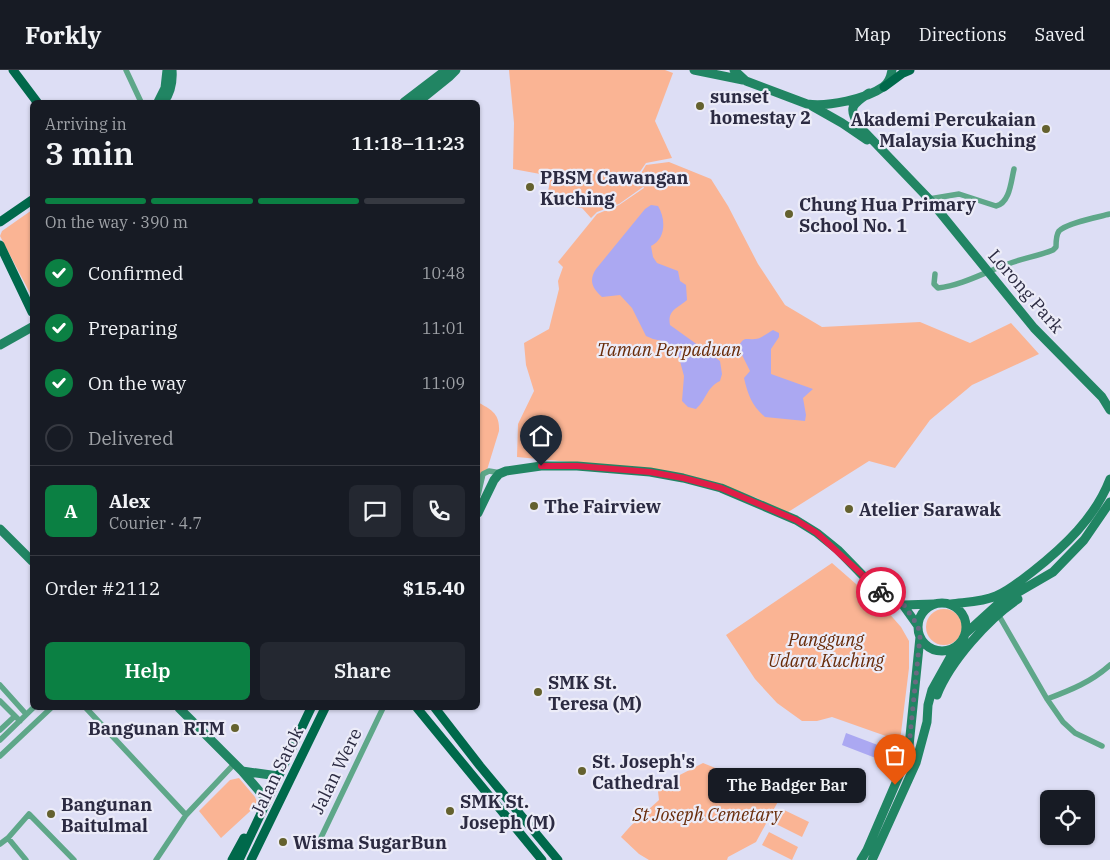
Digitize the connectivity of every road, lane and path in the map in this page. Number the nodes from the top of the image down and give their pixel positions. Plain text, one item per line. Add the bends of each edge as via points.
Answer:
1 (126, 70) edge
2 (167, 70) edge
3 (172, 70) edge
4 (446, 70) edge
5 (456, 70) edge
6 (694, 70) edge
7 (734, 70) edge
8 (892, 70) edge
9 (910, 70) edge
10 (15, 71) edge
11 (746, 81) junction
12 (884, 86) junction
13 (869, 93) junction
14 (36, 100) edge
15 (140, 100) edge
16 (159, 100) edge
17 (166, 100) edge
18 (407, 100) edge
19 (421, 100) edge
20 (807, 104) junction
21 (879, 148) junction
22 (1014, 169) dead end
23 (929, 200) junction
24 (30, 201) edge
25 (1110, 214) edge
26 (0, 222) edge
27 (1, 251) edge
28 (986, 272) junction
29 (935, 274) dead end
30 (30, 308) edge
31 (30, 328) edge
32 (0, 345) edge
33 (1106, 399) edge
34 (1110, 410) edge
35 (502, 473) junction
36 (1110, 479) edge
37 (480, 487) edge
38 (1110, 502) edge
39 (480, 509) edge
40 (0, 528) edge
41 (30, 559) edge
42 (1041, 580) junction
43 (934, 604) junction
44 (951, 604) junction
45 (904, 605) junction
46 (998, 614) junction
47 (918, 626) junction
48 (966, 634) junction
49 (920, 637) junction
50 (956, 647) junction
51 (1110, 664) edge
52 (0, 686) edge
53 (1047, 699) junction
54 (0, 701) edge
55 (31, 710) edge
56 (48, 710) edge
57 (88, 710) edge
58 (181, 710) edge
59 (310, 710) edge
60 (325, 710) edge
61 (382, 710) edge
62 (419, 710) edge
63 (437, 710) edge
64 (26, 714) junction
65 (15, 716) junction
66 (20, 721) junction
67 (927, 722) junction
68 (0, 730) edge
69 (0, 740) edge
70 (1102, 746) dead end
71 (0, 756) edge
72 (235, 764) junction
73 (242, 771) junction
74 (278, 776) junction
75 (272, 789) junction
76 (266, 799) junction
77 (186, 815) junction
78 (8, 838) junction
79 (0, 844) edge
80 (316, 848) dead end
81 (26, 860) edge
82 (74, 860) edge
83 (156, 860) edge
84 (232, 860) edge
85 (239, 860) edge
86 (252, 860) edge
87 (542, 860) edge
88 (558, 860) edge
89 (861, 860) edge
90 (872, 860) edge

1 - 15 street
2 - 16 main road via 165,88
3 - 17 main road via 173,80
4 - 18 main road
5 - 19 main road
6 - 11 main road
7 - 11 main road
8 - 12 main road
9 - 12 main road
10 - 14 main road
11 - 20 main road
12 - 13 main road
13 - 20 main road via 844,102
13 - 21 main road via 855,103 853,116
20 - 21 main road
21 - 23 main road, Lorong Park
22 - 23 street via 1001,205 959,194
23 - 28 main road, Lorong Park
24 - 26 main road
25 - 28 street via 1068,225 1059,231 1053,250
27 - 30 main road
28 - 29 street via 963,283 938,288 934,284
28 - 33 main road, Lorong Park via 1034,328
31 - 32 main road
33 - 34 main road, Lorong Park
35 - 37 street via 489,471 483,474
35 - 39 main road via 492,482
35 - 45 main road via 541,466 577,466 650,472 721,488 796,520 817,533 877,590
36 - 44 main road via 1079,528 1040,566 995,596
38 - 42 main road via 1084,540
40 - 41 main road
42 - 46 main road
42 - 48 main road via 998,604
43 - 44 main road
43 - 45 main road
43 - 47 main road via 923,613
44 - 48 main road via 965,619
45 - 47 main road
46 - 53 street
46 - 67 main road via 956,662 938,692
47 - 49 main road
48 - 50 main road
49 - 50 main road via 936,651
49 - 89 main road via 909,746
50 - 67 main road via 932,690
51 - 53 street via 1080,686
52 - 64 street
53 - 70 street via 1069,728
54 - 65 street
55 - 64 street
56 - 71 street
57 - 77 street
58 - 72 main road
59 - 74 main road, Jalan Satok
60 - 86 main road, Jalan Satok
61 - 80 street, Jalan Were
62 - 87 main road
63 - 88 main road
64 - 66 street
65 - 66 street
65 - 68 street
66 - 69 street
67 - 90 main road via 916,763
72 - 73 main road
72 - 77 street
73 - 74 main road
73 - 76 main road
74 - 75 main road, Jalan Satok
75 - 76 main road, Jalan Satok
75 - 85 main road, Jalan Satok
76 - 84 main road, Jalan Satok
77 - 83 street
78 - 79 street
78 - 81 street
78 - 82 street via 29,814

